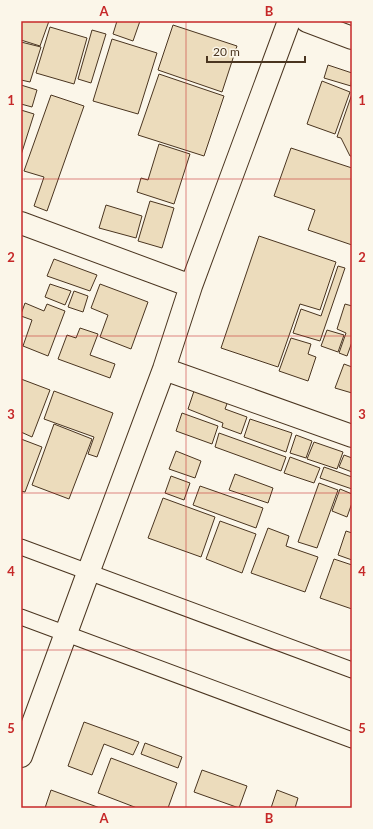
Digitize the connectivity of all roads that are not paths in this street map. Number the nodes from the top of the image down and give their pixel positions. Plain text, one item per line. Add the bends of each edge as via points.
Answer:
1 (289, 21) edge
2 (307, 21) edge
3 (352, 38) edge
4 (21, 223) edge
5 (190, 286) junction
6 (164, 369) junction
7 (352, 436) edge
8 (21, 547) edge
9 (88, 573) junction
10 (21, 617) edge
11 (65, 634) junction
12 (352, 670) edge
13 (352, 740) edge
14 (21, 756) edge

1 - 5 street
2 - 3 street
4 - 5 street
5 - 6 street
6 - 7 street
6 - 9 street
8 - 9 lane
9 - 11 street
9 - 12 lane
10 - 11 lane
11 - 13 lane
11 - 14 street

